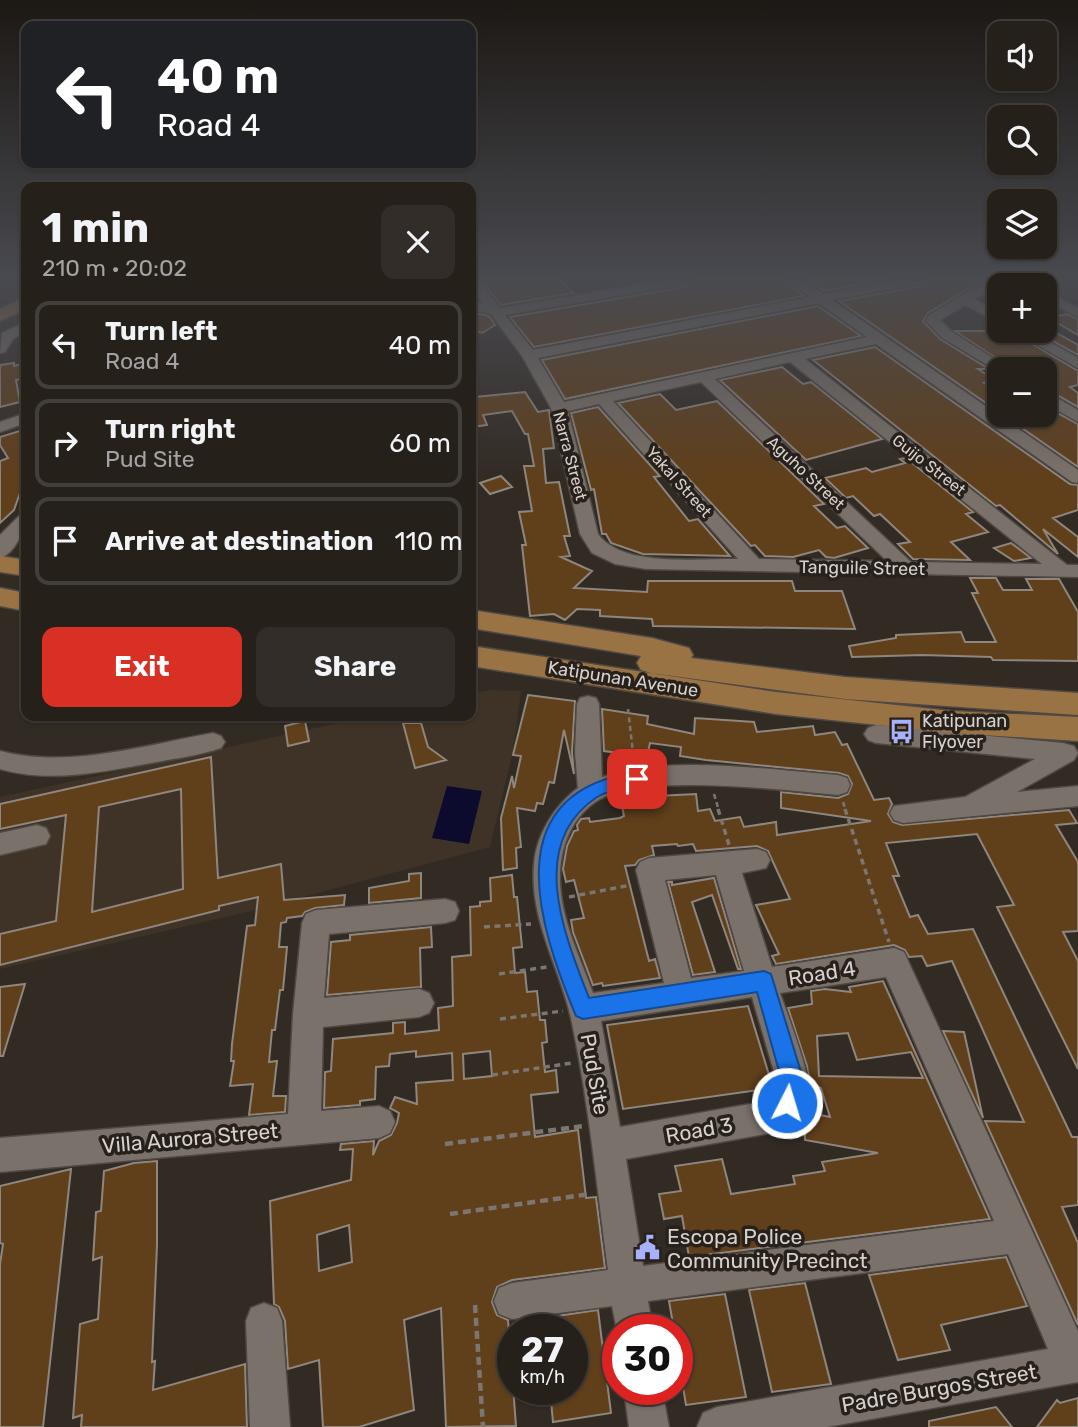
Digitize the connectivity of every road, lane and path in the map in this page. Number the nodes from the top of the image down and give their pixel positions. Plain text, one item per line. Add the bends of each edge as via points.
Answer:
1 (524, 347) edge
2 (574, 347) edge
3 (844, 347) edge
4 (889, 347) edge
5 (967, 347) edge
6 (1047, 347) edge
7 (530, 355) junction
8 (794, 358) junction
9 (987, 359) edge
10 (1078, 364) edge
11 (704, 377) junction
12 (602, 398) junction
13 (1057, 403) edge
14 (559, 408) junction
15 (1078, 416) edge
16 (21, 420) edge
17 (0, 427) edge
18 (1078, 478) edge
19 (21, 524) edge
20 (0, 552) edge
21 (21, 555) edge
22 (646, 563) joint
23 (0, 564) edge
24 (21, 567) edge
25 (756, 567) junction
26 (907, 569) junction
27 (1070, 571) edge
28 (476, 621) edge
29 (476, 638) edge
30 (476, 657) edge
31 (476, 673) edge
32 (773, 691) junction
33 (588, 704) dead end
34 (1078, 704) edge
35 (628, 709) dead end
36 (876, 734) dead end
37 (213, 742) dead end
38 (1073, 745) edge
39 (0, 760) edge
40 (710, 778) junction
41 (637, 779) junction
42 (838, 785) joint
43 (591, 792) junction
44 (1078, 796) edge
45 (972, 806) junction
46 (903, 813) dead end
47 (37, 835) dead end
48 (0, 844) edge
49 (757, 860) dead end
50 (726, 864) junction
51 (650, 881) junction
52 (445, 911) dead end
53 (550, 911) junction
54 (484, 927) dead end
55 (894, 962) junction
56 (566, 964) junction
57 (499, 974) dead end
58 (764, 981) junction
59 (681, 994) junction
60 (419, 1003) dead end
61 (583, 1009) junction
62 (308, 1014) junction
63 (500, 1019) dead end
64 (593, 1060) junction
65 (492, 1074) dead end
66 (379, 1122) dead end
67 (304, 1129) junction
68 (605, 1135) junction
69 (445, 1144) dead end
70 (0, 1155) edge
71 (614, 1191) junction
72 (450, 1214) dead end
73 (1018, 1235) junction
74 (628, 1288) junction
75 (512, 1301) dead end
76 (475, 1306) dead end
77 (632, 1314) edge
78 (264, 1321) dead end
79 (1075, 1363) edge
80 (645, 1405) edge
81 (270, 1427) edge
82 (483, 1427) edge
83 (649, 1427) edge
84 (718, 1427) edge

1 - 7 street, Narra Street
2 - 7 street
3 - 8 street
4 - 18 street
5 - 9 street
6 - 10 street
7 - 14 street, Narra Street
8 - 11 street
8 - 27 street, Guijo Street
11 - 12 street
11 - 26 street, Aguho Street
12 - 14 street
12 - 25 street, Yakal Street
13 - 15 street
14 - 22 street, Narra Street via 589,534 599,549 622,560
16 - 17 street
19 - 20 street
20 - 21 main road
22 - 25 street, Tanguile Street
23 - 24 main road
25 - 26 street, Tanguile Street
26 - 27 street, Tanguile Street
28 - 32 main road, Katipunan Avenue via 652,648
29 - 32 main road, Katipunan Avenue
30 - 32 main road, Katipunan Avenue
31 - 32 main road, Katipunan Avenue via 629,692
32 - 34 main road, Katipunan Avenue
32 - 38 main road, Katipunan Avenue
33 - 43 street
35 - 41 path
36 - 38 street
37 - 39 street via 57,768
38 - 45 street
40 - 41 street, Pud Site
40 - 42 street, Pud Site
40 - 50 path via 732,856
41 - 43 street, Pud Site
42 - 55 path via 879,902
43 - 53 street, Pud Site via 567,813 555,835 547,860
44 - 45 street
45 - 46 street
47 - 48 street
49 - 50 street
50 - 51 street via 649,870
50 - 58 street, Road 3
51 - 53 path
51 - 59 street
52 - 62 street via 316,923
53 - 54 path via 502,928
53 - 56 street, Pud Site
55 - 58 street, Road 4
55 - 73 street
56 - 57 path
56 - 61 street, Pud Site
58 - 59 street, Road 4
58 - 68 street, Road 3 via 793,1082 787,1103 776,1116
59 - 61 street, Road 4
60 - 62 street
61 - 63 path
61 - 64 street, Pud Site
62 - 67 street
64 - 65 path
64 - 68 street, Pud Site
66 - 67 street, Villa Aurora Street
67 - 70 street, Villa Aurora Street
68 - 69 path
68 - 71 street, Pud Site
71 - 72 path
71 - 74 street, Pud Site
73 - 74 street
73 - 79 street
74 - 75 street
74 - 77 street, Pud Site
76 - 82 path
78 - 81 street
79 - 84 street, Padre Burgos Street
80 - 83 street

